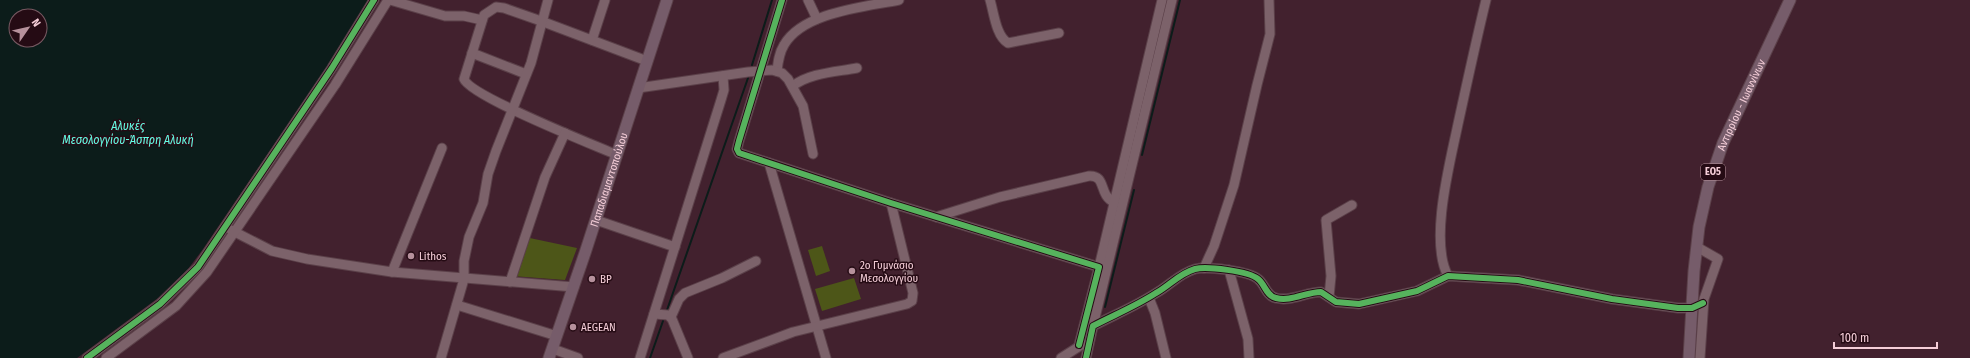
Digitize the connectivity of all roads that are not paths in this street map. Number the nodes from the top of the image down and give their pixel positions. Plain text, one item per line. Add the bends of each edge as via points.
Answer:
1 (374, 0) edge
2 (389, 0) edge
3 (548, 0) edge
4 (605, 0) edge
5 (667, 0) edge
6 (782, 0) edge
7 (808, 0) edge
8 (899, 0) edge
9 (990, 0) edge
10 (1162, 0) edge
11 (1172, 0) edge
12 (1269, 0) edge
13 (1486, 0) edge
14 (1790, 0) edge
15 (817, 19) junction
16 (482, 20) junction
17 (541, 21) junction
18 (1059, 33) dead end
19 (592, 40) junction
20 (472, 53) junction
21 (647, 61) junction
22 (856, 68) dead end
23 (777, 71) junction
24 (762, 72) junction
25 (526, 74) junction
26 (723, 76) junction
27 (793, 86) junction
28 (638, 88) junction
29 (512, 109) junction
30 (566, 133) junction
31 (442, 148) dead end
32 (813, 154) dead end
33 (617, 155) junction
34 (769, 163) junction
35 (1114, 202) junction
36 (891, 203) junction
37 (1352, 205) dead end
38 (936, 217) junction
39 (596, 220) junction
40 (226, 227) junction
41 (234, 233) junction
42 (675, 247) junction
43 (1697, 247) junction
44 (756, 261) dead end
45 (1099, 267) junction
46 (1204, 268) junction
47 (1229, 270) junction
48 (392, 272) junction
49 (1448, 276) junction
50 (464, 279) junction
51 (510, 282) junction
52 (574, 287) junction
53 (1329, 296) junction
54 (1149, 298) junction
55 (1703, 303) junction
56 (457, 305) junction
57 (1692, 308) junction
58 (654, 314) junction
59 (670, 317) junction
60 (816, 326) junction
61 (1093, 326) junction
62 (557, 336) junction
63 (1090, 341) junction
64 (1079, 345) junction
65 (551, 353) edge
66 (750, 354) edge
67 (87, 358) edge
68 (106, 358) edge
69 (441, 358) edge
70 (578, 358) edge
71 (640, 358) edge
72 (688, 358) edge
73 (723, 358) edge
74 (826, 358) edge
75 (1061, 358) edge
76 (1086, 358) edge
77 (1166, 358) edge
78 (1249, 358) edge
79 (1689, 358) edge
80 (1700, 358) edge

1 - 40 street
2 - 16 street via 445,16 464,16
2 - 41 street via 335,86
3 - 17 street
4 - 19 street
5 - 21 main road, Παπαδιαμαντοπούλου
6 - 24 street
7 - 15 street
8 - 15 street
9 - 18 street via 999,31 1008,43
10 - 35 street
11 - 61 street
12 - 46 street via 1270,34 1234,185
13 - 49 street via 1443,203 1441,256
14 - 43 main road, Αντιρρίου - Ιωαννίνων / ΕΟ5 via 1720,151 1704,203
15 - 23 street via 785,42
16 - 17 street via 486,13 496,7
16 - 20 street
17 - 19 street
17 - 25 street
19 - 21 street
20 - 25 street
20 - 29 street via 464,78 466,83
21 - 28 main road, Παπαδιαμαντοπούλου
22 - 27 street via 812,77
23 - 24 street
23 - 27 street via 786,75
24 - 26 street
24 - 34 street via 738,149 743,155
25 - 29 street
26 - 28 street
26 - 42 street via 724,90
27 - 32 street via 804,110
28 - 33 main road, Παπαδιαμαντοπούλου
29 - 30 street
29 - 50 street via 490,169 483,203 469,237 464,261
30 - 33 street
30 - 51 street via 547,172
31 - 48 street
33 - 39 main road, Παπαδιαμαντοπούλου
34 - 36 street
34 - 60 street
35 - 38 street via 1106,197 1099,179 1088,176 1000,197
35 - 45 street
36 - 38 street
36 - 60 street via 913,300 906,304
37 - 53 street via 1326,220
38 - 45 street
39 - 42 street
39 - 52 main road, Παπαδιαμαντοπούλου
40 - 41 street
40 - 67 street via 198,267 178,288
41 - 48 street via 285,255
41 - 68 street via 207,272 183,300
42 - 58 street
43 - 55 street via 1718,259
43 - 57 main road, Αντιρρίου - Ιωαννίνων / ΕΟ5
44 - 59 street via 683,295
45 - 64 street
46 - 47 street
46 - 54 street via 1188,272
47 - 53 street via 1255,277 1268,293 1276,298 1317,292
47 - 78 street via 1248,339
48 - 50 street
49 - 53 street via 1430,287 1359,304 1341,303
49 - 57 street via 1518,280 1612,299
50 - 51 street
50 - 56 street
51 - 52 street
52 - 62 main road, Παπαδιαμαντοπούλου
54 - 61 street
54 - 77 street
55 - 57 street
55 - 80 street
56 - 62 street
56 - 69 street
57 - 79 main road, Αντιρρίου - Ιωαννίνων / ΕΟ5
58 - 59 street
58 - 71 street
59 - 72 street
60 - 66 street via 793,332
60 - 74 street
61 - 63 street
62 - 65 main road, Παπαδιαμαντοπούλου
63 - 64 street
63 - 76 street
64 - 75 street
65 - 70 street
66 - 73 street

